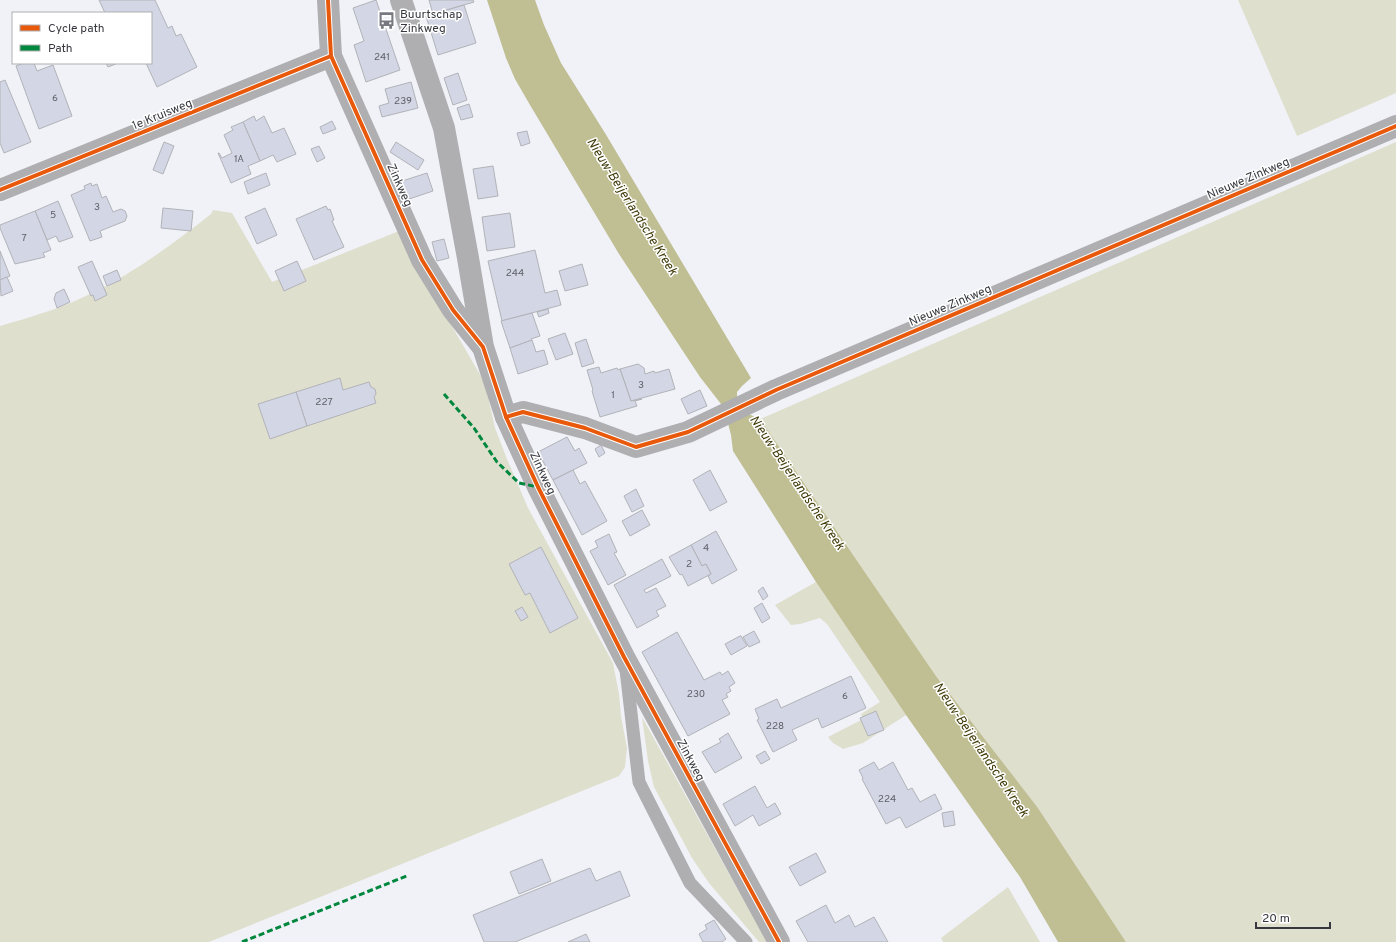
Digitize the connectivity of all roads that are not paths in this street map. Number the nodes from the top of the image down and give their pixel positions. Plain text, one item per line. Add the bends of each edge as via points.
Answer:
1 (328, 0) edge
2 (401, 0) edge
3 (331, 56) junction
4 (1396, 126) edge
5 (0, 190) edge
6 (483, 347) junction
7 (506, 417) junction
8 (624, 657) junction
9 (746, 942) edge
10 (778, 942) edge

1 - 3 street, Zinkweg
2 - 6 street, Zinkweg via 444,128
3 - 5 street, 1e Kruisweg
3 - 6 street, Zinkweg via 422,260 453,310
4 - 7 street, Nieuwe Zinkweg via 734,409 688,432 636,447 585,428 523,412
6 - 7 street, Zinkweg
7 - 8 street, Zinkweg via 538,487
8 - 9 lane, Zinkweg via 639,782 690,884
8 - 10 street, Zinkweg

